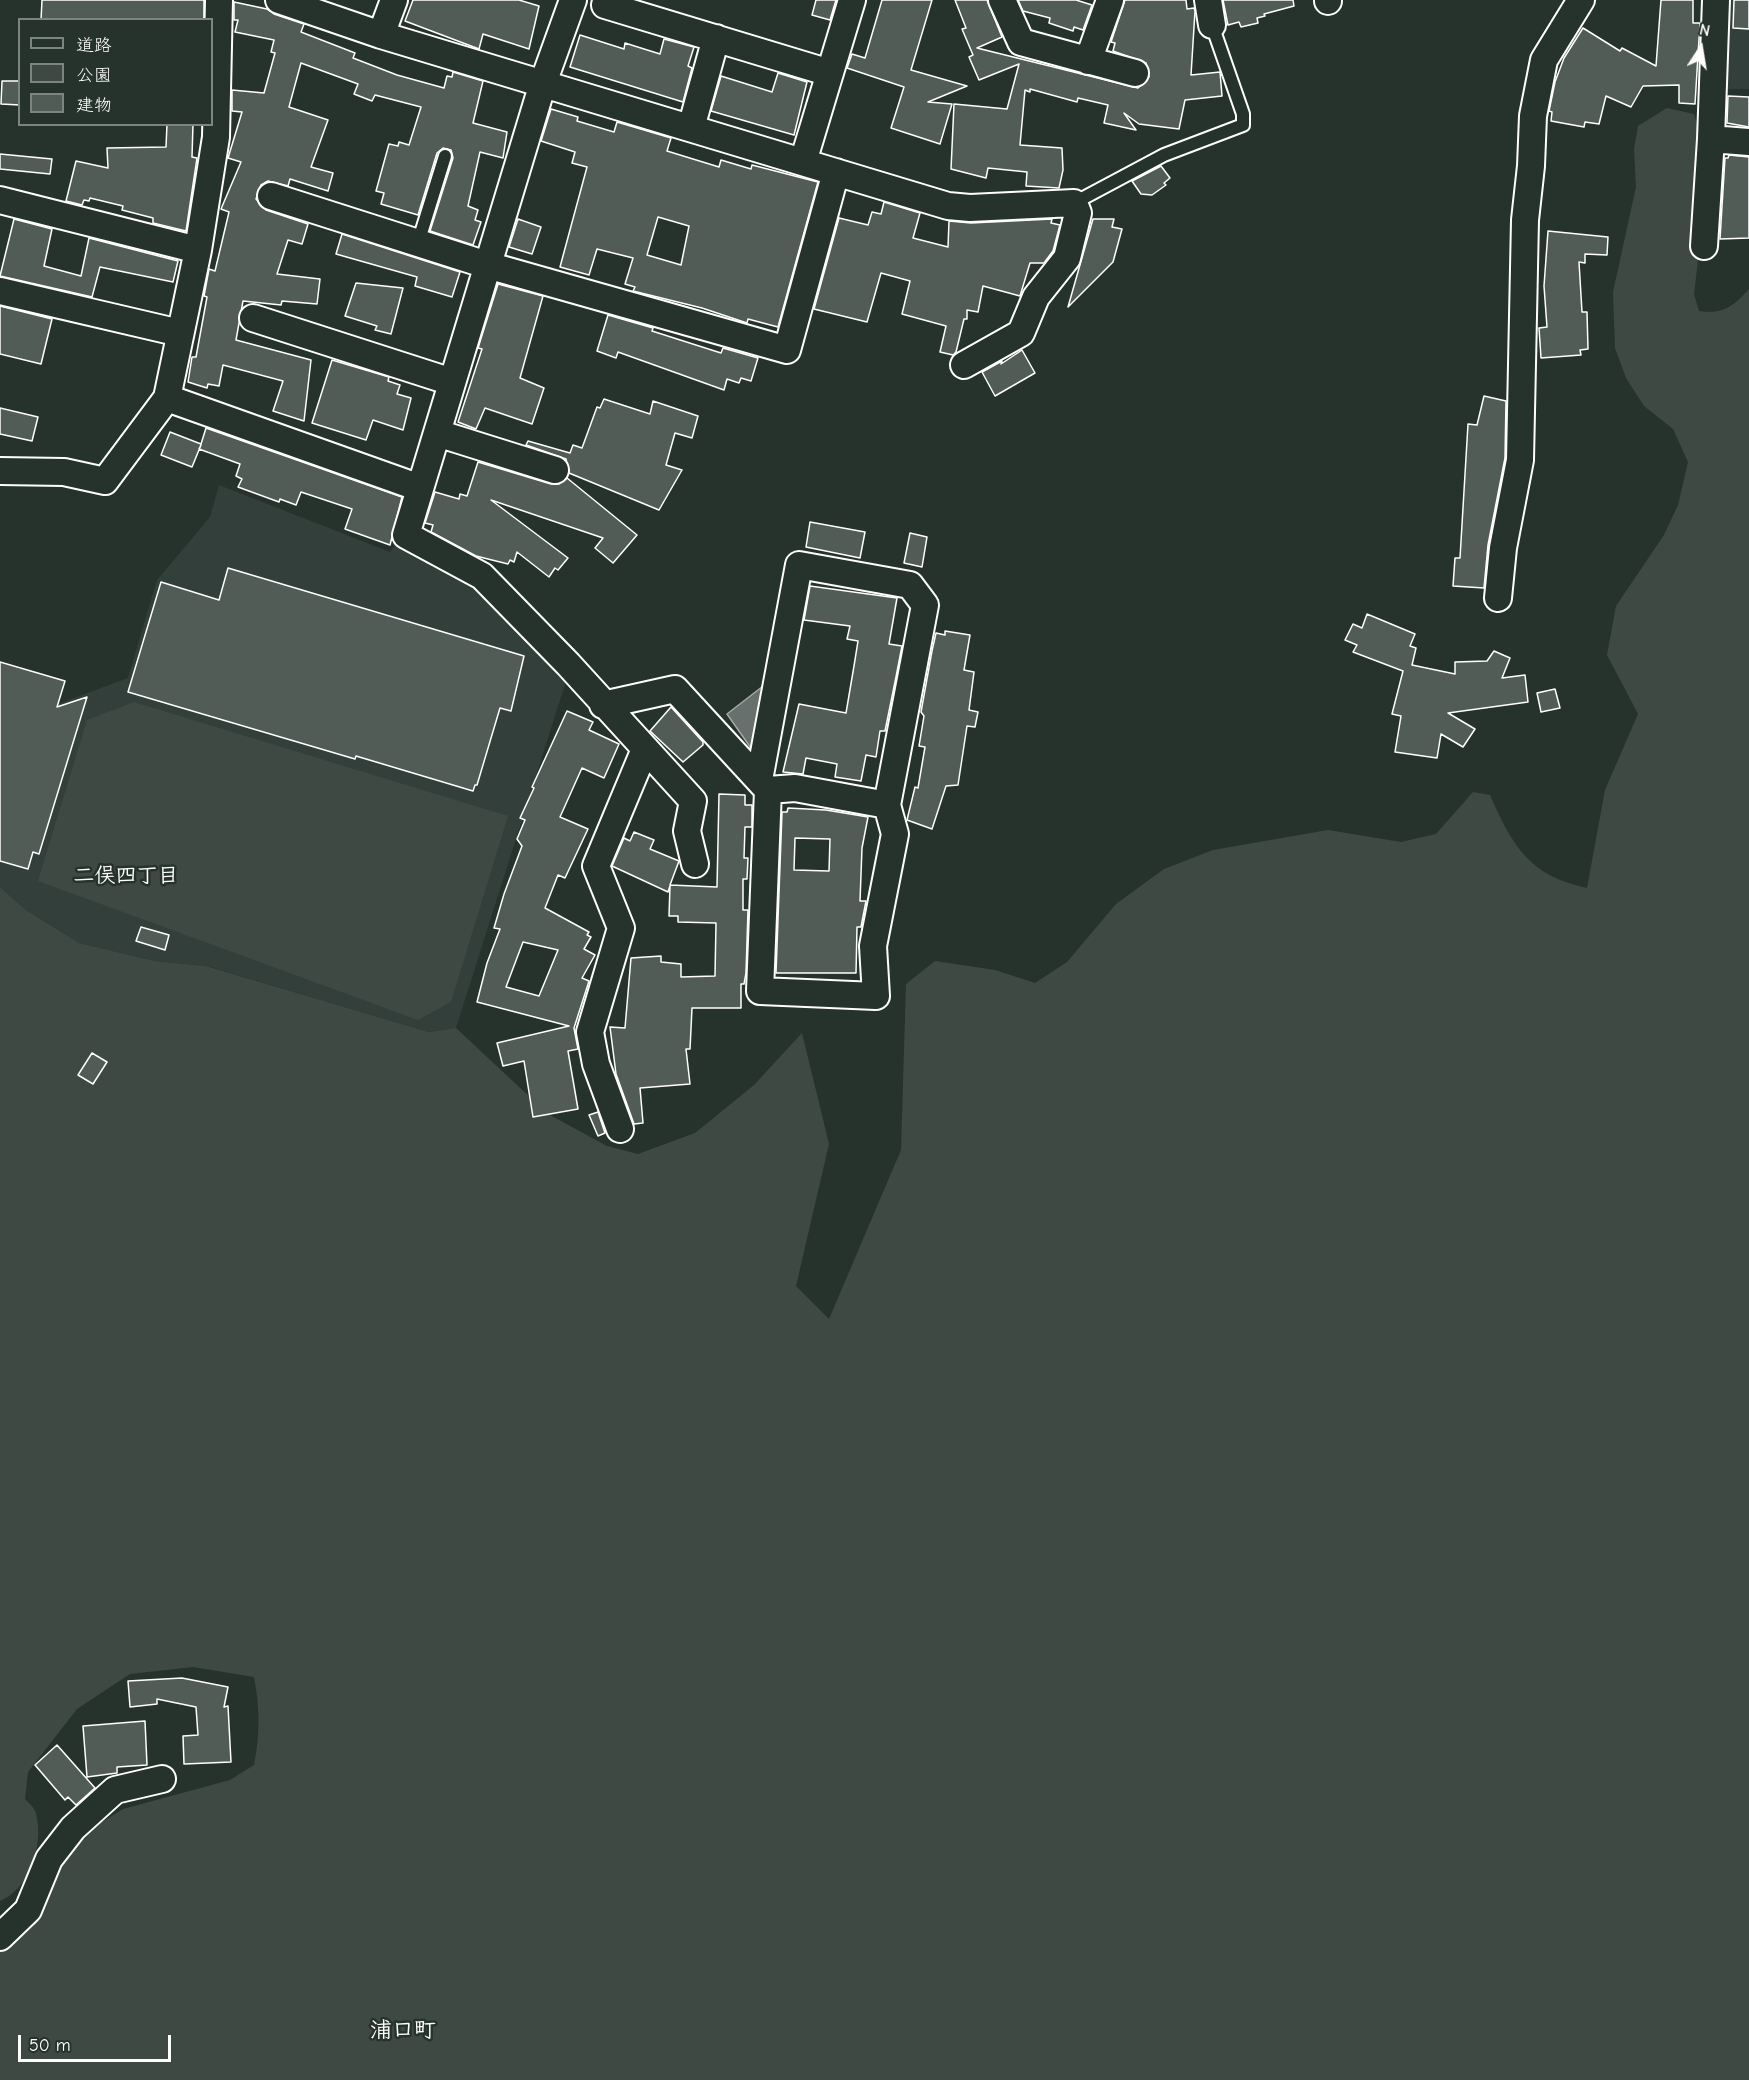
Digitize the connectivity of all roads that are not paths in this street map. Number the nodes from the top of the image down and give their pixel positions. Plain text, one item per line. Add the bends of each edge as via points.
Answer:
1 (219, 0) edge
2 (279, 0) edge
3 (394, 0) edge
4 (573, 0) edge
5 (852, 0) edge
6 (1002, 0) edge
7 (1110, 0) edge
8 (1581, 0) edge
9 (1716, 0) edge
10 (605, 5) dead end
11 (1210, 12) edge
12 (381, 35) junction
13 (716, 38) junction
14 (1088, 61) junction
15 (830, 73) junction
16 (1135, 73) dead end
17 (543, 83) junction
18 (690, 128) junction
19 (1711, 138) junction
20 (1749, 142) edge
21 (445, 156) dead end
22 (803, 162) junction
23 (836, 172) junction
24 (271, 196) dead end
25 (0, 200) edge
26 (1074, 203) junction
27 (418, 243) junction
28 (1704, 246) dead end
29 (198, 250) junction
30 (487, 265) junction
31 (0, 291) edge
32 (253, 318) dead end
33 (180, 333) junction
34 (964, 365) dead end
35 (452, 382) junction
36 (167, 398) junction
37 (437, 433) junction
38 (555, 470) dead end
39 (0, 471) edge
40 (420, 488) junction
41 (1498, 598) dead end
42 (603, 705) junction
43 (645, 749) junction
44 (764, 785) junction
45 (887, 805) junction
46 (695, 864) dead end
47 (620, 1129) dead end
48 (162, 1779) dead end
49 (0, 1937) edge

1 - 29 street via 216,137
2 - 12 street
3 - 12 street
4 - 17 street
5 - 15 street
6 - 14 street via 1021,42
7 - 14 street
8 - 41 street via 1544,60 1533,116 1525,220 1520,460
9 - 19 street
10 - 13 street
11 - 26 lane via 1243,114 1243,125 1164,155
12 - 17 street
13 - 15 street
13 - 18 street
14 - 16 street
15 - 22 street
17 - 18 street
17 - 30 street
18 - 22 street
19 - 20 street
19 - 28 street
21 - 27 lane
22 - 23 street
23 - 26 street via 959,207
23 - 30 street via 787,350
24 - 27 street
25 - 29 street
26 - 34 street via 1078,213 1067,258 1036,297 1021,333
27 - 30 street
29 - 33 street
30 - 35 street
31 - 33 street
32 - 35 street
33 - 36 street
35 - 37 street
36 - 39 street via 105,481 64,472
36 - 40 street
37 - 38 street
37 - 40 street
40 - 42 street via 406,536 482,576
42 - 43 street
42 - 44 street via 675,689
43 - 46 street via 693,801 687,831
43 - 47 street via 596,866 621,928 591,1032 596,1064
44 - 45 street
44 - 45 street via 760,991 876,996 873,946 895,834
44 - 45 street via 799,565 910,585 925,605
48 - 49 street via 115,1790 73,1828 49,1859 28,1910

